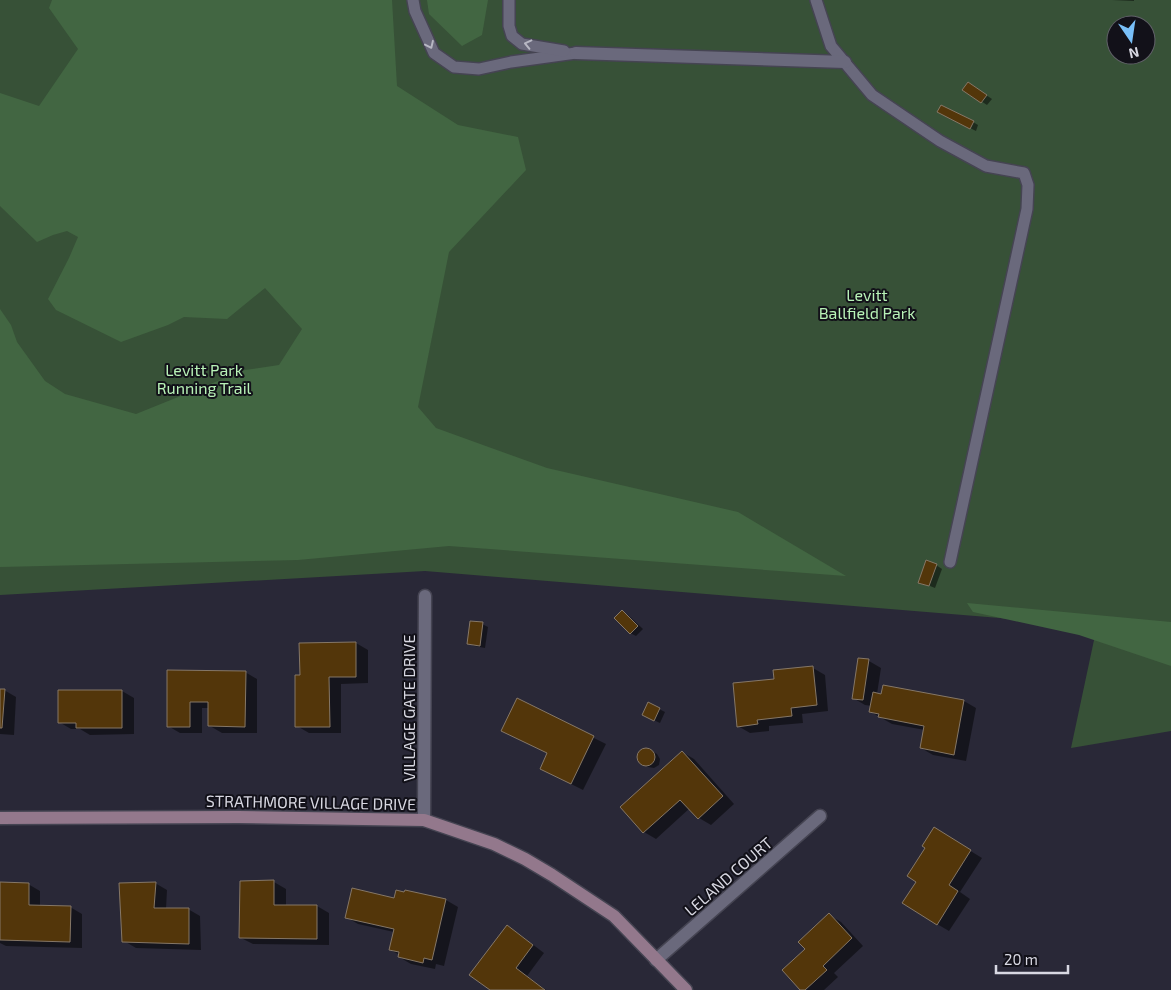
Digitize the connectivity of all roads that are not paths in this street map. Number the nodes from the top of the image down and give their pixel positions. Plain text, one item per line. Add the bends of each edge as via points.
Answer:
1 (413, 0) edge
2 (509, 0) edge
3 (816, 0) edge
4 (576, 52) junction
5 (845, 62) junction
6 (950, 562) dead end
7 (425, 596) dead end
8 (820, 816) dead end
9 (0, 818) edge
10 (424, 820) junction
11 (656, 960) junction
12 (686, 990) edge

1 -> 4 lane via 434,53 454,66 480,69
4 -> 2 lane via 522,44 512,36 509,26
3 - 5 lane via 831,46
4 - 5 street
5 - 6 lane via 872,95 940,141 986,166 1024,174 1028,185 1027,209
7 - 10 street, VILLAGE GATE DRIVE
8 - 11 street, LELAND COURT
9 - 10 street, STRATHMORE VILLAGE DRIVE
10 - 11 street, STRATHMORE VILLAGE DRIVE via 494,844 552,875 614,916
11 - 12 street, STRATHMORE VILLAGE DRIVE

